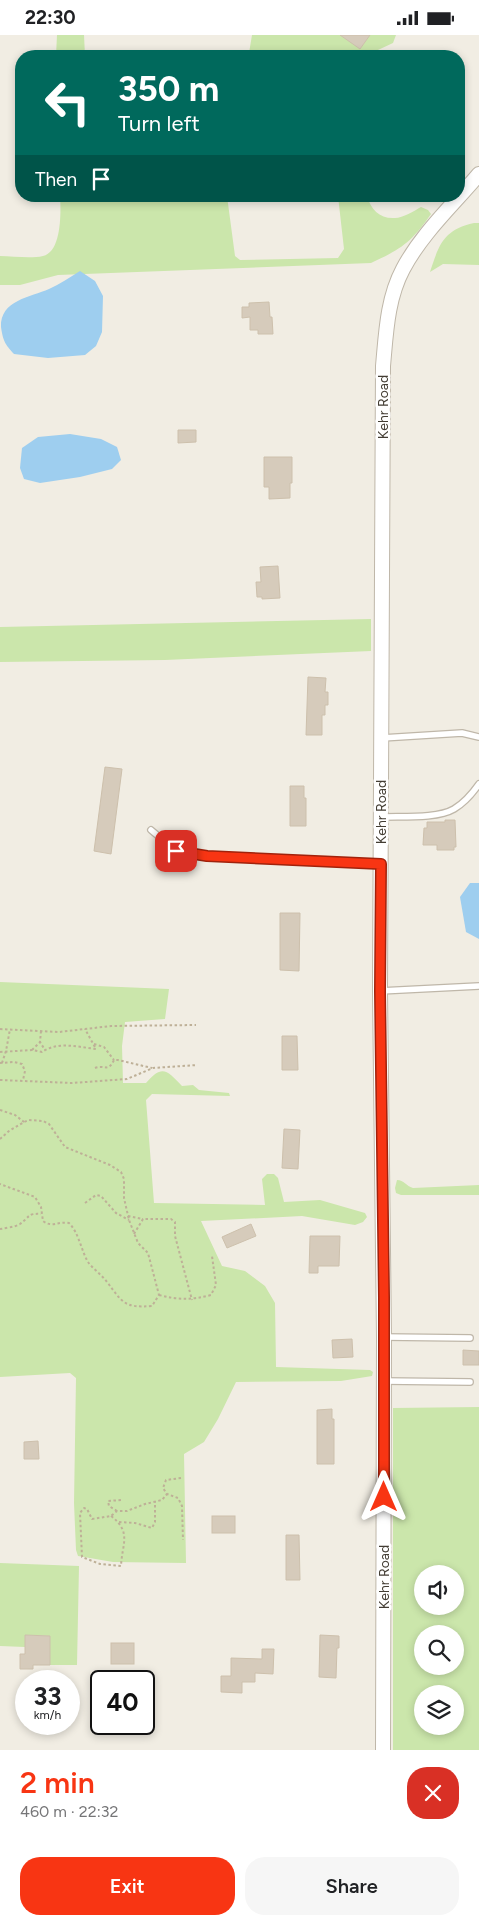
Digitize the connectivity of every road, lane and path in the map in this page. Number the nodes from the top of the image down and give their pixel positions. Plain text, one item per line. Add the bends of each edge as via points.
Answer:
1 (479, 174) edge
2 (465, 190) edge
3 (454, 202) edge
4 (479, 737) edge
5 (381, 738) junction
6 (479, 785) edge
7 (381, 817) junction
8 (151, 829) dead end
9 (381, 864) junction
10 (479, 986) edge
11 (380, 991) junction
12 (196, 1025) dead end
13 (0, 1029) edge
14 (10, 1029) junction
15 (85, 1029) junction
16 (41, 1030) junction
17 (40, 1042) junction
18 (94, 1044) junction
19 (32, 1050) junction
20 (45, 1050) junction
21 (0, 1051) edge
22 (6, 1051) junction
23 (114, 1060) junction
24 (1, 1063) edge
25 (197, 1065) dead end
26 (95, 1068) dead end
27 (153, 1068) junction
28 (0, 1080) edge
29 (23, 1080) junction
30 (0, 1110) edge
31 (24, 1122) junction
32 (0, 1139) edge
33 (0, 1184) edge
34 (85, 1203) dead end
35 (41, 1214) junction
36 (128, 1216) junction
37 (143, 1219) junction
38 (129, 1220) junction
39 (0, 1229) edge
40 (134, 1234) junction
41 (212, 1256) dead end
42 (159, 1295) junction
43 (192, 1300) junction
44 (384, 1337) junction
45 (470, 1338) dead end
46 (384, 1381) junction
47 (470, 1382) dead end
48 (181, 1478) dead end
49 (167, 1494) junction
50 (122, 1500) dead end
51 (155, 1501) junction
52 (117, 1511) junction
53 (111, 1516) junction
54 (119, 1522) junction
55 (183, 1540) dead end
56 (383, 1750) edge

1 - 2 street, Kehr Road
3 - 5 street, Kehr Road via 430,229 402,271 392,298 386,331 383,367
4 - 5 lane via 462,733
5 - 7 street, Kehr Road
6 - 7 lane via 452,810 435,815
7 - 9 street, Kehr Road
8 - 9 lane via 176,851 207,856
9 - 11 street, Kehr Road
10 - 11 lane
11 - 44 street, Kehr Road
12 - 15 path
13 - 14 path
14 - 16 path
14 - 22 path
15 - 16 path
15 - 18 path
16 - 17 path
17 - 19 path
17 - 20 path
18 - 20 path via 96,1049 68,1045
18 - 23 path via 104,1047
19 - 20 path
19 - 22 path
21 - 22 path
22 - 24 path
23 - 26 path via 108,1068
23 - 27 path
24 - 29 path via 22,1064 25,1071
25 - 27 path
27 - 29 path via 127,1079 72,1083
28 - 29 path
30 - 31 path
31 - 32 path
31 - 36 path via 43,1121 65,1147 121,1172
33 - 35 path via 35,1197
34 - 38 path via 96,1195 101,1196 116,1213
35 - 39 path via 33,1213 19,1224
35 - 42 path via 47,1224 64,1222 71,1226 89,1262 126,1305 152,1306
36 - 37 path
36 - 38 path
37 - 40 path
37 - 43 path via 171,1219 175,1222 175,1237
38 - 40 path
40 - 42 path via 148,1253
41 - 43 path via 214,1291 211,1295
42 - 43 path
44 - 45 lane
44 - 46 street, Kehr Road
46 - 47 lane
46 - 56 street, Kehr Road
48 - 49 path via 166,1480 163,1488
49 - 51 path via 162,1500
49 - 55 path via 178,1498 182,1506
50 - 52 path via 108,1501 109,1506
51 - 52 path via 128,1511
51 - 54 path via 154,1527 148,1529 135,1523
52 - 53 path
53 - 54 path
53 - 54 path via 92,1519 86,1508 82,1509 82,1557 100,1564 121,1566 124,1537

